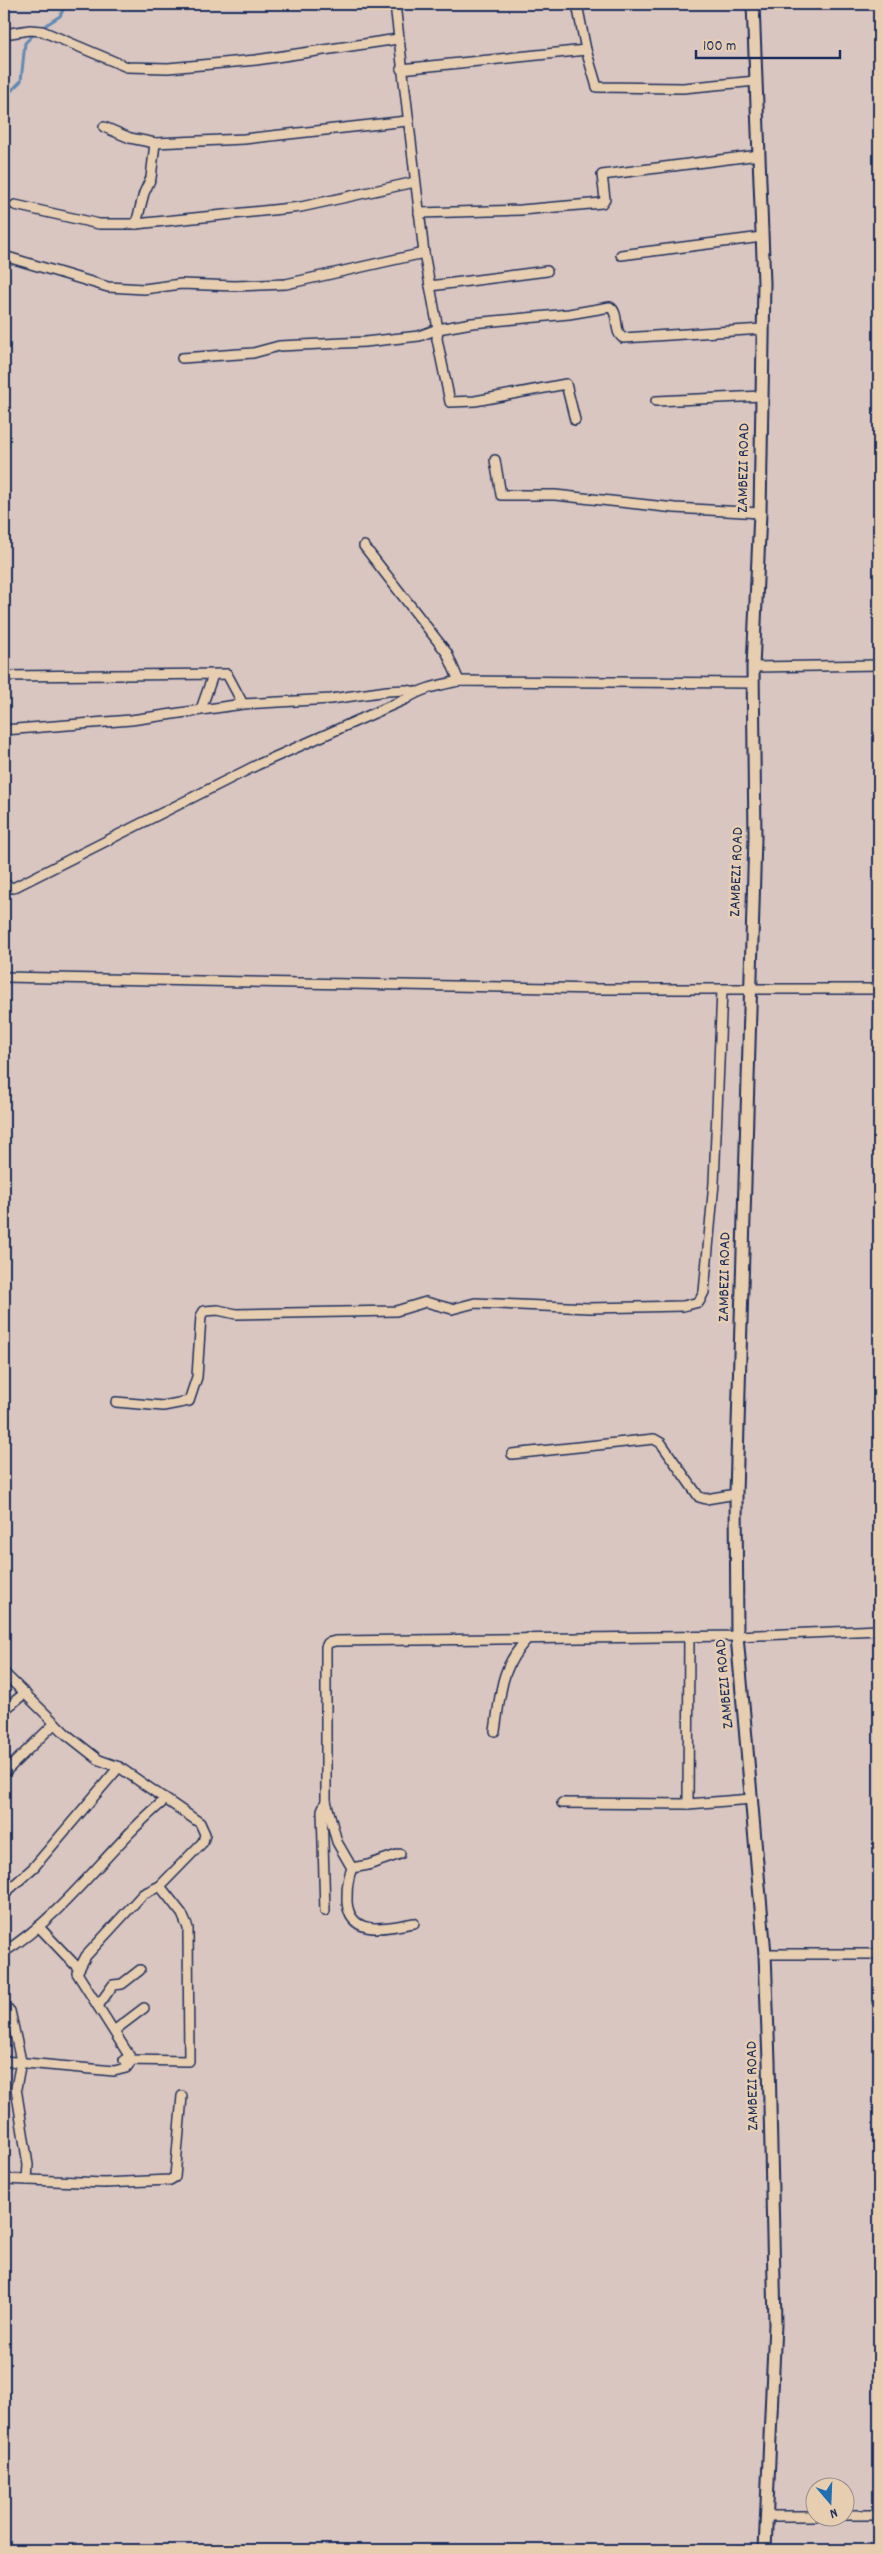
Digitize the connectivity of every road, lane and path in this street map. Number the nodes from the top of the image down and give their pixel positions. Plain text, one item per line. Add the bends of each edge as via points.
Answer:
1 (395, 4) edge
2 (577, 4) edge
3 (753, 4) edge
4 (4, 34) edge
5 (398, 39) junction
6 (586, 50) junction
7 (401, 69) junction
8 (756, 81) junction
9 (407, 121) junction
10 (104, 127) dead end
11 (155, 144) junction
12 (759, 155) junction
13 (415, 182) junction
14 (15, 205) dead end
15 (420, 213) junction
16 (136, 224) junction
17 (762, 237) junction
18 (424, 252) junction
19 (622, 255) dead end
20 (4, 256) edge
21 (547, 271) dead end
22 (430, 286) junction
23 (438, 329) junction
24 (763, 329) junction
25 (182, 358) dead end
26 (762, 396) junction
27 (656, 401) dead end
28 (574, 420) dead end
29 (495, 460) dead end
30 (760, 513) junction
31 (364, 546) dead end
32 (879, 665) edge
33 (753, 666) junction
34 (213, 675) junction
35 (4, 676) edge
36 (459, 681) junction
37 (753, 683) junction
38 (416, 692) junction
39 (243, 704) junction
40 (201, 709) junction
41 (4, 730) edge
42 (4, 884) edge
43 (4, 977) edge
44 (749, 989) junction
45 (879, 989) edge
46 (722, 990) junction
47 (116, 1402) dead end
48 (512, 1454) dead end
49 (736, 1494) junction
50 (879, 1630) edge
51 (689, 1635) junction
52 (737, 1636) junction
53 (528, 1638) junction
54 (4, 1673) edge
55 (25, 1692) junction
56 (4, 1710) edge
57 (55, 1723) junction
58 (495, 1731) dead end
59 (119, 1767) junction
60 (4, 1773) edge
61 (752, 1799) junction
62 (165, 1800) junction
63 (326, 1800) junction
64 (562, 1803) dead end
65 (688, 1804) junction
66 (400, 1854) dead end
67 (352, 1868) junction
68 (160, 1886) junction
69 (4, 1894) edge
70 (325, 1911) dead end
71 (414, 1923) dead end
72 (39, 1927) junction
73 (4, 1952) edge
74 (765, 1954) junction
75 (879, 1954) edge
76 (78, 1968) junction
77 (140, 1970) dead end
78 (98, 2006) junction
79 (144, 2008) dead end
80 (10, 2011) dead end
81 (115, 2030) junction
82 (124, 2060) junction
83 (4, 2061) edge
84 (21, 2061) junction
85 (182, 2096) dead end
86 (4, 2179) edge
87 (27, 2180) junction
88 (879, 2514) edge
89 (856, 2515) edge
90 (766, 2516) junction
91 (806, 2516) edge
92 (765, 2550) edge

1 - 5 street
2 - 6 street
3 - 8 main road, ZAMBEZI ROAD
4 - 5 street via 42,31 127,67 168,68 256,60
5 - 7 street
6 - 7 street
6 - 8 street via 597,87 683,88
7 - 9 street
8 - 12 main road, ZAMBEZI ROAD
9 - 11 street via 244,139
9 - 13 street
10 - 11 street
11 - 16 street via 151,178
12 - 15 street via 602,175 605,199 602,203
12 - 17 main road, ZAMBEZI ROAD
13 - 15 street
13 - 16 street via 301,207
14 - 16 street via 99,224
15 - 18 street
17 - 19 street
17 - 24 main road, ZAMBEZI ROAD
18 - 20 street via 286,284 181,284 144,290 102,285
18 - 22 street
21 - 22 street
22 - 23 street
23 - 24 street via 610,307 614,310 619,335 623,338
23 - 25 street via 419,336 279,346 253,353
23 - 28 street via 437,339 450,402 475,401 566,384
24 - 26 main road, ZAMBEZI ROAD
26 - 27 street
26 - 30 main road, ZAMBEZI ROAD
29 - 30 street via 501,495 555,495
30 - 33 main road, ZAMBEZI ROAD
31 - 36 street via 447,653
32 - 33 street
33 - 37 main road, ZAMBEZI ROAD
34 - 35 street
34 - 39 street via 227,674
34 - 40 street
36 - 37 street
36 - 38 street
37 - 44 main road, ZAMBEZI ROAD via 755,837
38 - 39 street via 387,691 331,699
38 - 42 street via 176,804 13,888
39 - 40 street
40 - 41 street via 131,720
43 - 46 street
44 - 45 street
44 - 46 street
44 - 49 main road, ZAMBEZI ROAD
46 - 47 street via 712,1211 704,1292 699,1302 683,1306 590,1308 475,1303 452,1309 426,1302 396,1311 262,1314 210,1309 201,1316 197,1377 189,1401 163,1406
48 - 49 street via 654,1439 661,1443 699,1497 706,1499
49 - 52 main road, ZAMBEZI ROAD
50 - 52 street
51 - 52 street
51 - 53 street
51 - 65 street
52 - 61 main road, ZAMBEZI ROAD
53 - 58 street via 503,1676
53 - 63 street via 328,1643
54 - 55 street
55 - 56 street
55 - 57 street
57 - 59 street via 99,1760
57 - 60 street
59 - 62 street
59 - 69 street via 34,1867
61 - 65 street
61 - 74 main road, ZAMBEZI ROAD
62 - 68 street via 200,1823 205,1834 203,1842
62 - 72 street via 141,1820 98,1869
63 - 67 street via 337,1842
63 - 70 street via 322,1810
64 - 65 street
66 - 67 street
67 - 71 street via 346,1886 350,1918 356,1923 383,1928
68 - 76 street via 144,1894
68 - 82 street via 182,1914 188,1928 188,2061
72 - 73 street
72 - 76 street
74 - 75 street
74 - 90 main road, ZAMBEZI ROAD via 775,2324
76 - 78 street via 77,1973
77 - 78 street via 122,1984 113,1985
78 - 81 street
79 - 81 street
80 - 84 street
81 - 82 street via 130,2056
82 - 84 street via 130,2063 126,2068 114,2071
83 - 84 street
84 - 87 street via 16,2088 28,2165
85 - 87 street via 175,2177 170,2180 104,2183
86 - 87 street
88 - 89 street
90 - 91 street
90 - 92 main road, ZAMBEZI ROAD

